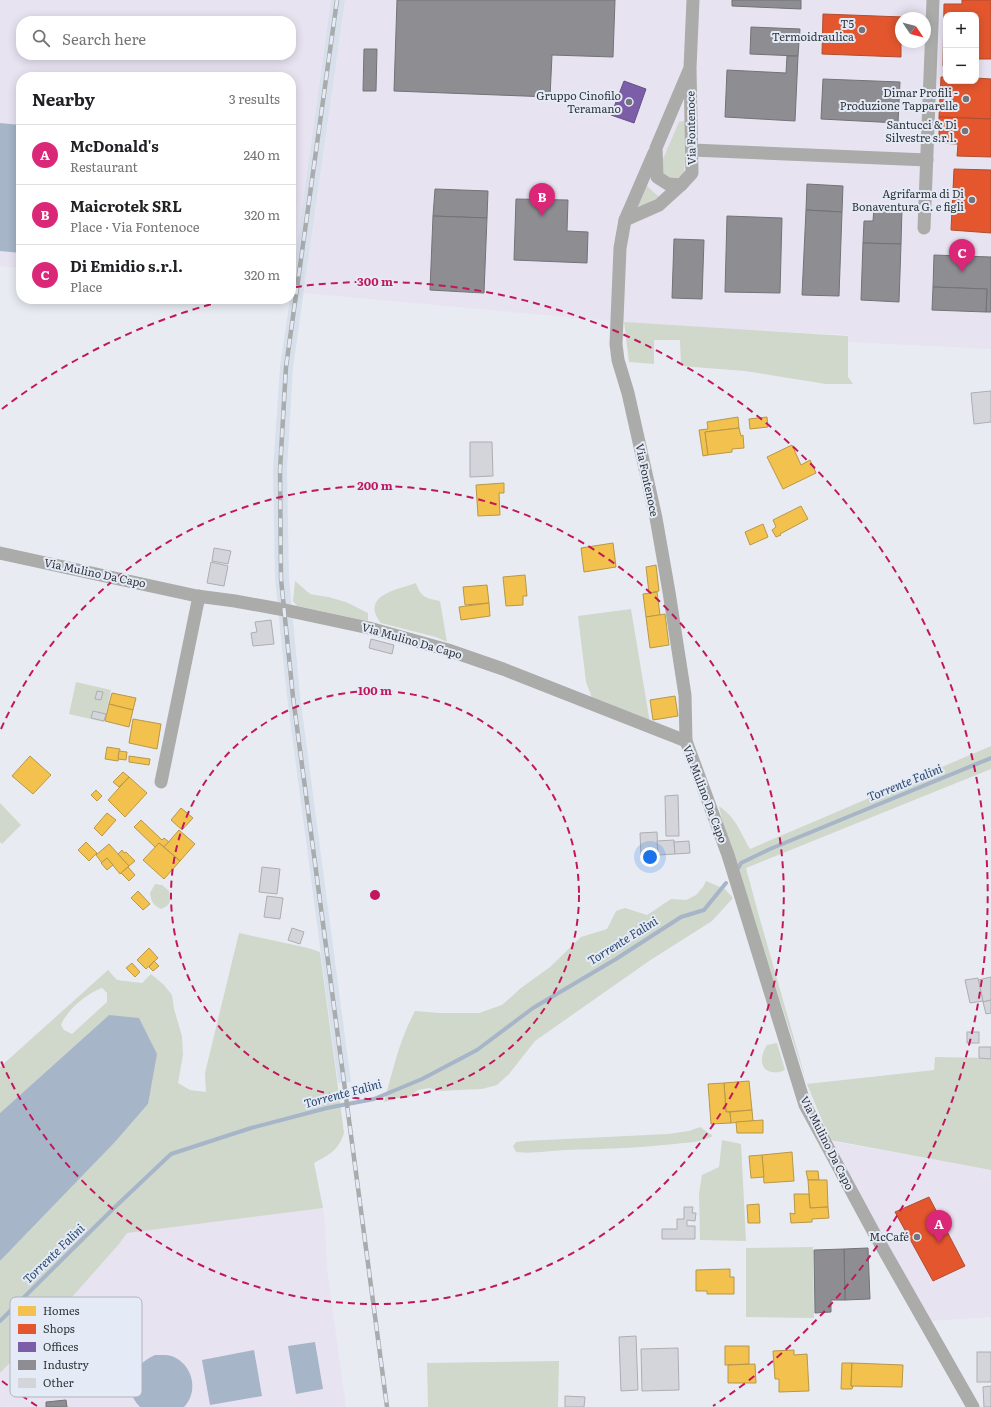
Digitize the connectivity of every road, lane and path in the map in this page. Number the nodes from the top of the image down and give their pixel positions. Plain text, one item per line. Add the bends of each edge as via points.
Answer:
1 (693, 0) edge
2 (933, 0) edge
3 (690, 68) junction
4 (656, 148) junction
5 (692, 150) junction
6 (927, 160) junction
7 (681, 185) junction
8 (625, 220) junction
9 (924, 228) dead end
10 (0, 553) edge
11 (199, 596) junction
12 (686, 741) junction
13 (161, 782) dead end
14 (973, 1407) edge

1 - 3 street, Via Fontenoce
2 - 6 street
3 - 4 street, Via Fontenoce
3 - 5 street, Via Fontenoce
4 - 7 street, Via Fontenoce via 657,176 668,184
4 - 8 street, Via Fontenoce
5 - 6 street
5 - 7 street, Via Fontenoce via 692,173
6 - 9 street
7 - 8 street, Via Fontenoce via 659,206
8 - 12 street, Via Fontenoce via 620,248 616,344 656,518 685,695
10 - 11 street, Via Mulino Da Capo
11 - 12 street, Via Mulino Da Capo via 285,610 369,628 448,650
11 - 13 street
12 - 14 street, Via Mulino Da Capo via 728,855 805,1105

